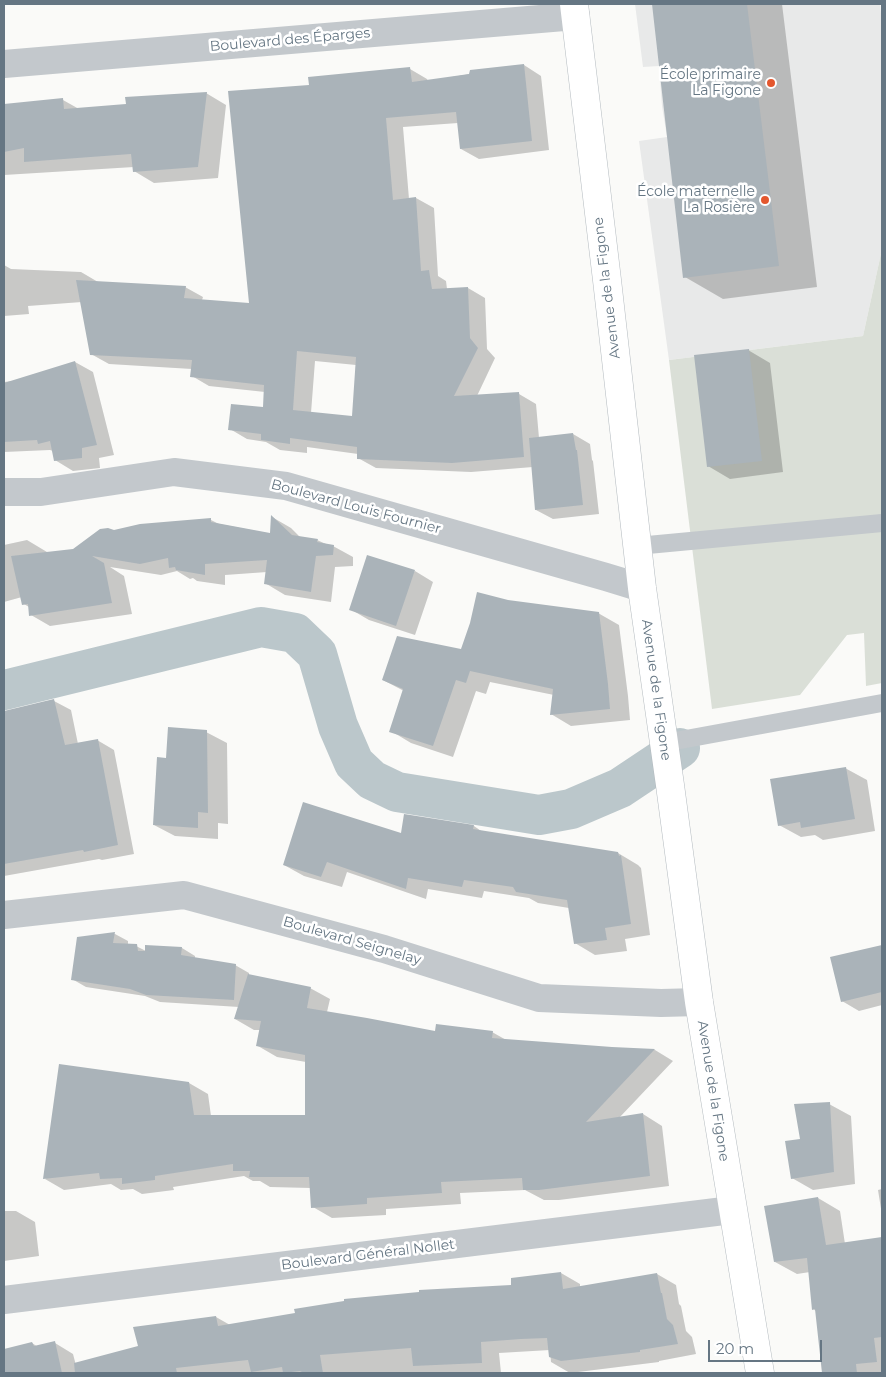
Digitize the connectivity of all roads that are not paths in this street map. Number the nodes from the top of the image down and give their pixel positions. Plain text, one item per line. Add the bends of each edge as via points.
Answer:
1 (575, 10) edge
2 (4, 64) edge
3 (4, 492) edge
4 (882, 523) edge
5 (637, 546) junction
6 (642, 588) junction
7 (882, 703) edge
8 (662, 730) junction
9 (4, 914) edge
10 (698, 1002) junction
11 (732, 1210) junction
12 (4, 1300) edge
13 (760, 1373) edge

1 - 2 street, Boulevard des Éparges
1 - 5 street, Avenue de la Figone
3 - 6 street, Boulevard Louis Fournier via 40,492 174,472 286,486
4 - 5 lane
5 - 6 street, Avenue de la Figone
6 - 8 street, Avenue de la Figone
7 - 8 lane
8 - 10 street, Avenue de la Figone
9 - 10 street, Boulevard Seignelay via 184,895 384,949 539,998
10 - 11 street, Avenue de la Figone
11 - 12 street, Boulevard Général Nollet
11 - 13 street, Avenue de la Figone

